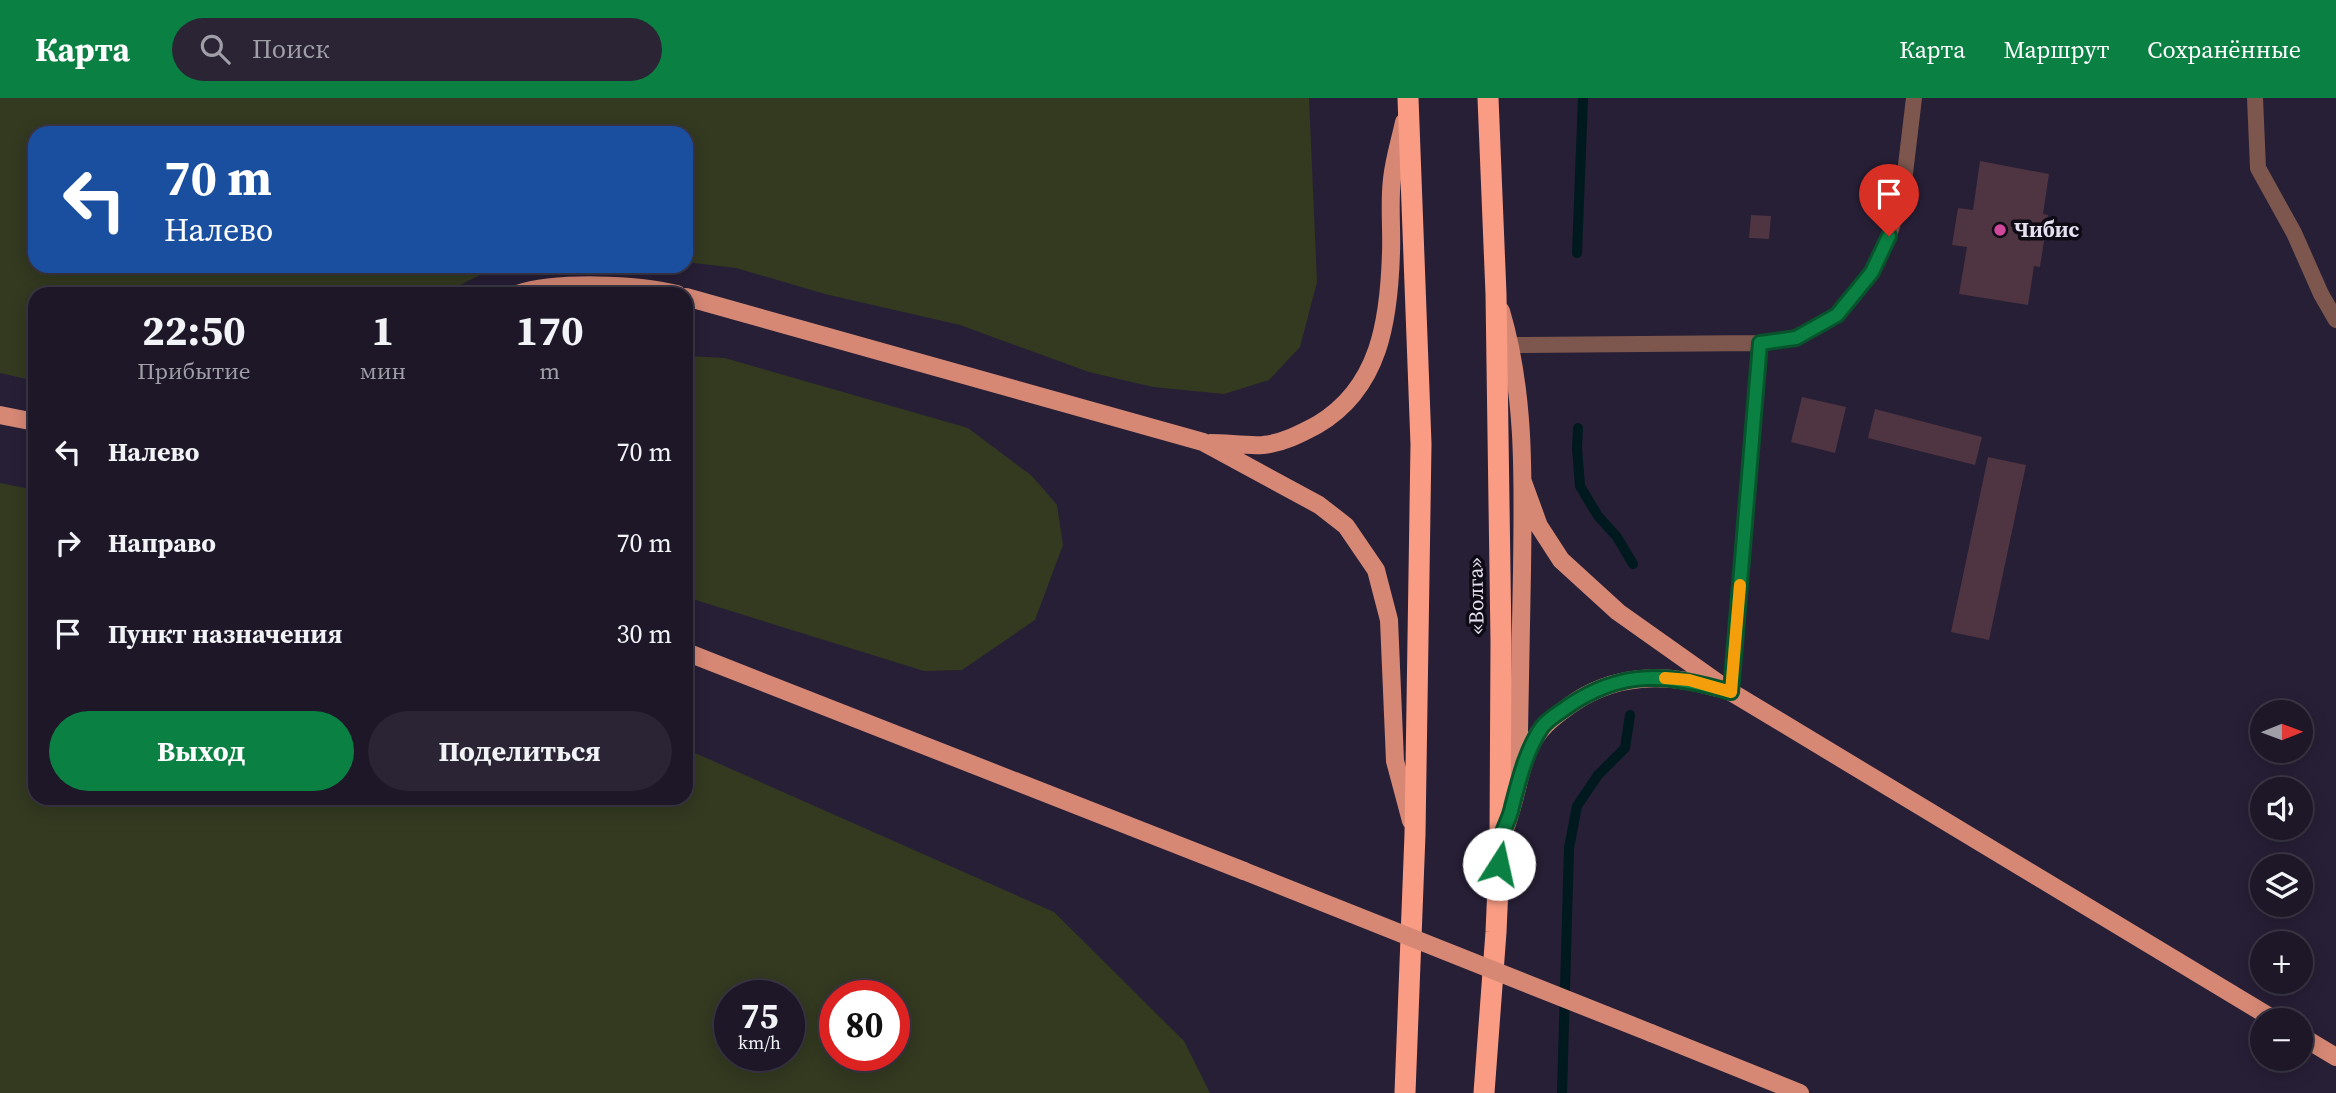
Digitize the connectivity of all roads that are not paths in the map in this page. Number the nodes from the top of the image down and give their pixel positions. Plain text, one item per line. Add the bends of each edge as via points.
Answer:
1 (1488, 98) edge
2 (1913, 98) edge
3 (2255, 98) edge
4 (1408, 99) edge
5 (570, 287) edge
6 (624, 287) edge
7 (1496, 294) junction
8 (693, 299) edge
9 (2336, 320) edge
10 (1760, 343) junction
11 (1511, 345) junction
12 (0, 415) edge
13 (28, 421) edge
14 (1203, 442) junction
15 (1523, 482) junction
16 (693, 655) edge
17 (1731, 692) junction
18 (1518, 785) junction
19 (1415, 834) junction
20 (1500, 841) junction
21 (2255, 1008) edge
22 (2313, 1043) edge
23 (2336, 1057) edge
24 (1405, 1093) edge
25 (1484, 1093) edge
26 (1800, 1093) edge

1 - 7 highway, «Волга»
2 - 10 lane via 1903,190 1872,272 1837,315 1796,338
3 - 9 lane via 2258,168
4 - 14 main road via 1392,180 1383,331 1361,387 1332,416 1281,442
4 - 19 highway via 1421,444
5 - 6 main road
7 - 11 main road
7 - 20 highway, «Волга»
8 - 14 main road
10 - 11 lane
10 - 17 lane
11 - 15 main road via 1520,398
12 - 13 main road
14 - 19 main road via 1320,505 1346,526 1376,569 1389,620 1395,761
15 - 17 main road via 1539,526 1561,560 1618,612
15 - 18 main road
16 - 26 main road, bridge
17 - 18 main road via 1658,677 1599,688 1544,724 1529,749
17 - 21 main road
18 - 20 main road
19 - 24 highway
20 - 25 highway, «Волга»
22 - 23 main road

